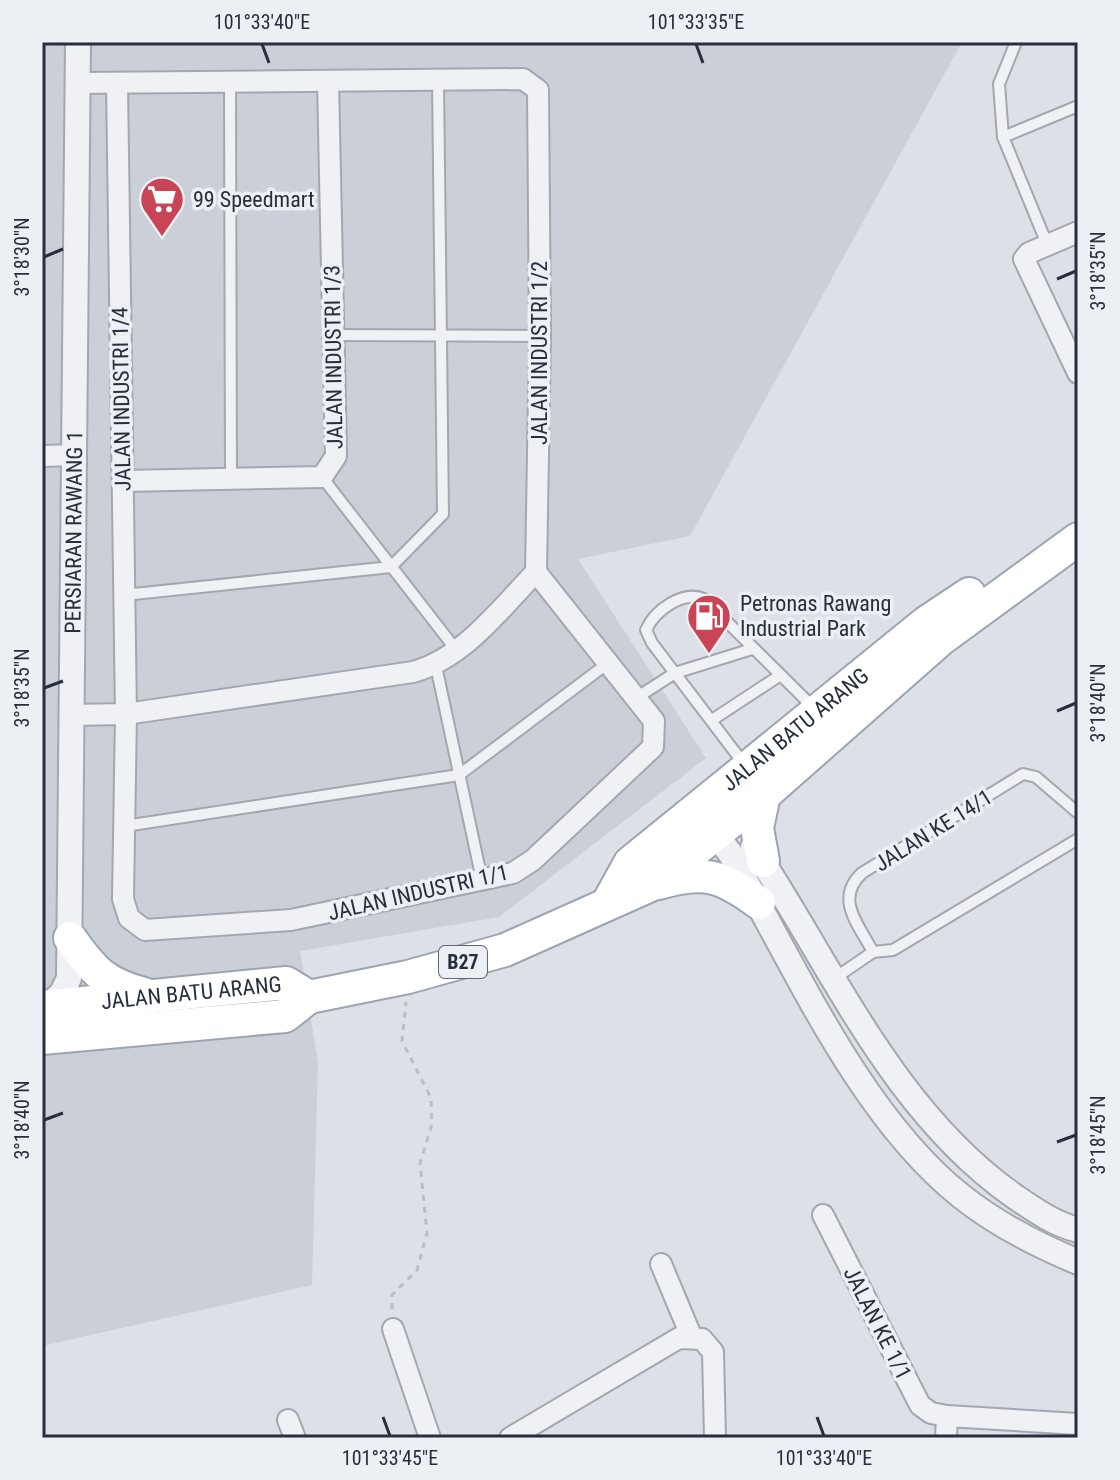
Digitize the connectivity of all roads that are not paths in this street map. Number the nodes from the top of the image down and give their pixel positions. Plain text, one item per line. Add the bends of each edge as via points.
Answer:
1 (78, 42) edge
2 (1016, 42) edge
3 (438, 80) junction
4 (328, 81) junction
5 (230, 82) junction
6 (77, 83) junction
7 (117, 83) junction
8 (1078, 106) edge
9 (1003, 137) junction
10 (1078, 232) edge
11 (1047, 244) junction
12 (333, 335) junction
13 (441, 336) junction
14 (540, 336) junction
15 (1070, 339) edge
16 (1078, 373) edge
17 (72, 455) junction
18 (42, 456) edge
19 (322, 477) junction
20 (231, 479) junction
21 (123, 481) junction
22 (1078, 522) edge
23 (1078, 539) edge
24 (391, 567) junction
25 (536, 572) junction
26 (124, 595) junction
27 (752, 649) junction
28 (457, 651) junction
29 (608, 663) junction
30 (436, 666) junction
31 (675, 673) junction
32 (779, 676) junction
33 (636, 698) junction
34 (818, 711) junction
35 (126, 714) junction
36 (71, 715) junction
37 (712, 720) junction
38 (746, 767) junction
39 (459, 775) junction
40 (764, 795) junction
41 (704, 802) junction
42 (1078, 813) edge
43 (125, 826) junction
44 (725, 828) junction
45 (1078, 839) edge
46 (763, 861) junction
47 (482, 880) junction
48 (653, 884) junction
49 (609, 901) junction
50 (759, 903) junction
51 (70, 938) junction
52 (873, 952) junction
53 (834, 979) junction
54 (148, 996) junction
55 (309, 997) junction
56 (43, 1013) edge
57 (823, 1215) dead end
58 (1078, 1230) edge
59 (1078, 1262) edge
60 (661, 1264) dead end
61 (393, 1329) road end
62 (692, 1338) junction
63 (947, 1416) junction
64 (1078, 1424) edge
65 (430, 1438) edge
66 (510, 1438) edge
67 (715, 1438) edge
68 (946, 1438) edge

1 - 6 street, PERSIARAN RAWANG 1
2 - 9 lane via 999,84
3 - 4 street, JALAN INDUSTRI 1/2
3 - 13 lane
3 - 14 street, JALAN INDUSTRI 1/2 via 523,79 538,90
4 - 5 street, JALAN INDUSTRI 1/2
4 - 12 street, JALAN INDUSTRI 1/3
5 - 7 street, JALAN INDUSTRI 1/2
5 - 20 lane
6 - 7 street, JALAN INDUSTRI 1/2
6 - 17 street, PERSIARAN RAWANG 1
7 - 21 street, JALAN INDUSTRI 1/4
8 - 9 lane
9 - 11 lane
10 - 11 street
11 - 15 street via 1029,253 1025,266
12 - 13 lane
12 - 19 street, JALAN INDUSTRI 1/3 via 336,456
13 - 14 lane
13 - 24 lane via 443,514
14 - 25 street, JALAN INDUSTRI 1/2
15 - 16 street
17 - 18 street
17 - 36 street, PERSIARAN RAWANG 1
19 - 20 street, JALAN INDUSTRI 1/3
19 - 24 lane
20 - 21 street, JALAN INDUSTRI 1/3
21 - 26 street, JALAN INDUSTRI 1/4
22 - 34 main road, JALAN BATU ARANG via 927,622
23 - 40 main road, JALAN BATU ARANG / B27 via 941,639
24 - 26 lane
24 - 28 lane
25 - 28 street
25 - 29 street, JALAN INDUSTRI 1/1
26 - 35 street, JALAN INDUSTRI 1/4
27 - 31 lane
27 - 31 lane via 704,599 682,597 646,630
27 - 32 lane
28 - 30 street
29 - 33 street, JALAN INDUSTRI 1/1
29 - 39 lane
30 - 35 street
30 - 39 lane
31 - 33 lane
31 - 37 lane
32 - 34 lane
32 - 37 lane
33 - 47 street, JALAN INDUSTRI 1/1 via 654,721 653,747 533,860 513,873
34 - 38 main road, JALAN BATU ARANG
35 - 36 street
35 - 43 street, JALAN INDUSTRI 1/1
36 - 51 street, PERSIARAN RAWANG 1
37 - 38 lane
38 - 41 main road, JALAN BATU ARANG
39 - 43 lane
39 - 47 lane
40 - 44 main road, JALAN BATU ARANG / B27
40 - 46 main road via 757,828
41 - 44 street
41 - 49 main road, JALAN BATU ARANG via 630,863
42 - 52 lane, JALAN KE 14/1 via 1036,777 1023,774 862,873 851,883 847,900
43 - 47 street, JALAN INDUSTRI 1/1 via 123,899 129,918 145,930 291,920
44 - 46 street
44 - 48 main road, JALAN BATU ARANG / B27
44 - 50 street
45 - 52 lane via 893,950
46 - 53 street
48 - 49 main road, JALAN BATU ARANG / B27
48 - 50 main road via 691,874 713,876
49 - 55 main road, JALAN BATU ARANG / B27 via 505,950
50 - 59 street via 867,1093 909,1146 961,1196 1042,1247
51 - 54 main road via 90,967 114,986
51 - 56 street, PERSIARAN RAWANG 1 via 69,978
52 - 53 lane
53 - 58 street via 893,1075 941,1134 993,1181 1053,1223
54 - 55 main road, JALAN BATU ARANG via 286,983
54 - 56 main road, JALAN BATU ARANG
55 - 56 main road via 285,1016 92,1035
57 - 63 street, JALAN KE 1/1 via 920,1405
60 - 62 street
61 - 65 street
62 - 66 street via 679,1338
62 - 67 street via 702,1339 713,1352
63 - 64 street, JALAN KE 1/1
63 - 68 street

